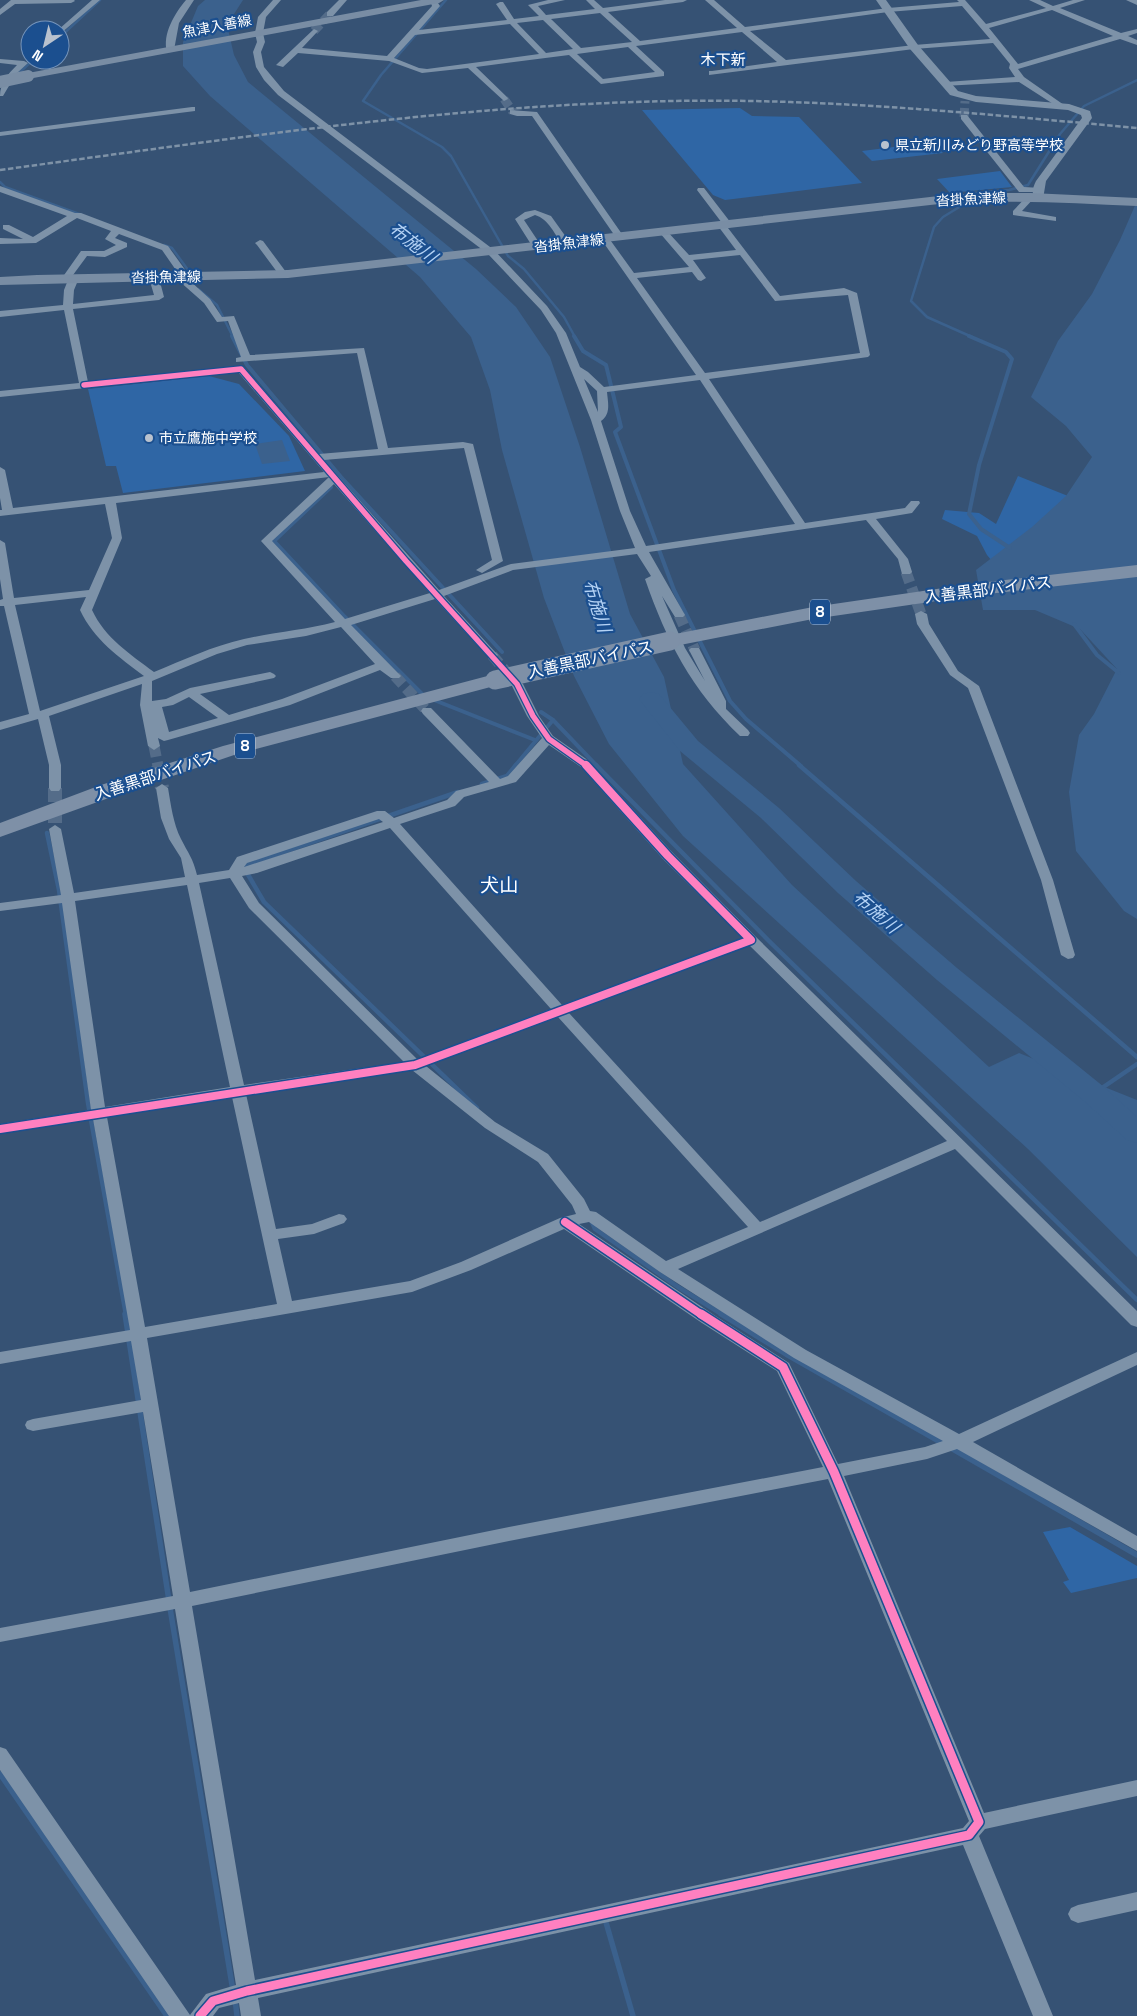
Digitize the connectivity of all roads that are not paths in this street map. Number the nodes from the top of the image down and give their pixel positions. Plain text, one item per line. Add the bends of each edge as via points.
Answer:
1 (96, 0) edge
2 (190, 0) edge
3 (277, 0) edge
4 (343, 0) edge
5 (561, 0) edge
6 (566, 0) edge
7 (590, 0) edge
8 (683, 0) edge
9 (709, 0) edge
10 (881, 0) edge
11 (1033, 0) edge
12 (1081, 0) edge
13 (1130, 0) edge
14 (15, 1) edge
15 (71, 1) edge
16 (436, 1) edge
17 (962, 2) edge
18 (1137, 3) edge
19 (500, 4) dead end
20 (1053, 8) junction
21 (2, 10) edge
22 (602, 10) junction
23 (888, 10) junction
24 (330, 14) tunnel mouth
25 (545, 18) junction
26 (512, 22) junction
27 (70, 23) edge
28 (984, 27) junction
29 (745, 29) junction
30 (314, 31) tunnel mouth
31 (1137, 31) edge
32 (412, 32) junction
33 (256, 34) junction
34 (1120, 36) junction
35 (994, 41) junction
36 (1137, 43) edge
37 (634, 44) junction
38 (914, 47) junction
39 (172, 49) junction
40 (296, 50) junction
41 (575, 52) junction
42 (546, 56) junction
43 (389, 59) junction
44 (0, 61) edge
45 (20, 61) edge
46 (784, 63) junction
47 (280, 64) dead end
48 (470, 65) junction
49 (20, 67) edge
50 (1014, 68) junction
51 (712, 73) dead end
52 (1021, 79) junction
53 (0, 82) edge
54 (946, 84) junction
55 (0, 94) edge
56 (504, 99) tunnel mouth
57 (1061, 107) junction
58 (192, 109) dead end
59 (513, 112) tunnel mouth
60 (964, 117) tunnel mouth
61 (0, 134) edge
62 (0, 189) edge
63 (701, 190) dead end
64 (1036, 195) junction
65 (1137, 202) edge
66 (74, 216) junction
67 (1054, 219) dead end
68 (3, 225) edge
69 (725, 225) junction
70 (117, 230) junction
71 (663, 232) junction
72 (0, 237) edge
73 (620, 237) junction
74 (606, 239) junction
75 (0, 241) edge
76 (33, 241) junction
77 (260, 243) dead end
78 (566, 244) junction
79 (537, 247) junction
80 (491, 252) junction
81 (742, 252) junction
82 (687, 258) junction
83 (694, 269) junction
84 (283, 274) junction
85 (631, 276) junction
86 (70, 278) junction
87 (154, 278) junction
88 (184, 278) junction
89 (701, 278) dead end
90 (0, 281) edge
91 (68, 306) junction
92 (0, 314) edge
93 (246, 358) junction
94 (241, 369) junction
95 (576, 369) junction
96 (702, 376) junction
97 (84, 385) junction
98 (602, 390) junction
99 (0, 394) edge
100 (596, 420) junction
101 (384, 452) junction
102 (319, 458) junction
103 (0, 470) edge
104 (333, 476) junction
105 (110, 500) junction
106 (915, 503) dead end
107 (4, 512) edge
108 (869, 517) junction
109 (802, 526) junction
110 (0, 543) edge
111 (636, 551) junction
112 (1137, 571) edge
113 (906, 572) tunnel mouth
114 (454, 588) junction
115 (92, 593) junction
116 (436, 595) junction
117 (5, 602) edge
118 (921, 614) tunnel mouth
119 (679, 615) tunnel mouth
120 (344, 624) junction
121 (672, 641) junction
122 (695, 650) tunnel mouth
123 (492, 655) tunnel mouth
124 (382, 665) junction
125 (270, 676) dead end
126 (395, 676) tunnel mouth
127 (149, 678) junction
128 (517, 684) tunnel mouth
129 (190, 692) junction
130 (150, 704) junction
131 (720, 710) junction
132 (427, 712) tunnel mouth
133 (39, 715) junction
134 (227, 719) junction
135 (0, 726) edge
136 (744, 733) dead end
137 (549, 739) junction
138 (154, 746) tunnel mouth
139 (497, 783) junction
140 (55, 788) tunnel mouth
141 (162, 788) tunnel mouth
142 (392, 823) junction
143 (55, 829) tunnel mouth
144 (0, 830) edge
145 (234, 873) junction
146 (192, 880) junction
147 (68, 898) junction
148 (0, 908) edge
149 (751, 940) junction
150 (1068, 955) dead end
151 (559, 1010) junction
152 (415, 1065) junction
153 (237, 1091) junction
154 (99, 1114) junction
155 (0, 1129) edge
156 (957, 1142) junction
157 (585, 1218) junction
158 (339, 1219) dead end
159 (565, 1222) junction
160 (758, 1229) junction
161 (270, 1235) junction
162 (665, 1268) junction
163 (286, 1309) junction
164 (1137, 1321) edge
165 (138, 1333) junction
166 (0, 1358) edge
167 (1137, 1358) edge
168 (150, 1405) junction
169 (33, 1425) dead end
170 (957, 1442) junction
171 (834, 1472) junction
172 (1137, 1544) edge
173 (182, 1601) junction
174 (0, 1635) edge
175 (0, 1755) edge
176 (1137, 1788) edge
177 (974, 1828) junction
178 (1137, 1901) edge
179 (1078, 1914) dead end
180 (247, 1990) junction
181 (181, 2016) edge
182 (200, 2016) edge
183 (251, 2016) edge
184 (1043, 2016) edge

1 - 27 street
2 - 39 street via 170,36
3 - 33 street via 262,17
4 - 24 street
5 - 6 street
5 - 25 street via 532,5
7 - 22 street
8 - 22 street
9 - 29 street
10 - 23 street
11 - 20 street
12 - 20 street
13 - 18 street
14 - 15 street
14 - 21 street
16 - 32 street via 436,6
16 - 33 main road, 魚津入善線
17 - 23 street
17 - 28 street
19 - 26 street
20 - 28 street
20 - 34 street
22 - 25 street
22 - 37 street
23 - 29 street
23 - 38 street
25 - 26 street
25 - 41 street
26 - 32 street via 421,34
26 - 42 street
28 - 35 street
29 - 37 street
29 - 46 street
30 - 40 street
31 - 34 street
32 - 43 street
33 - 39 main road, 魚津入善線
33 - 80 street via 261,42 258,52 260,67 281,93
34 - 36 street
34 - 50 street
35 - 38 street
35 - 50 street
37 - 41 street
37 - 41 street via 661,74 601,82
38 - 46 street
38 - 54 street
39 - 53 main road, 魚津入善線, bridge
40 - 43 street
40 - 47 street
41 - 42 street
42 - 48 street
43 - 48 street via 400,60 421,72
44 - 45 street
46 - 51 street
48 - 56 street
49 - 55 street
50 - 52 street
52 - 54 street
52 - 57 street
54 - 57 street via 966,99
57 - 64 street via 1078,109 1086,113 1087,118 1041,182
58 - 61 street
59 - 73 street via 534,114
60 - 64 street via 1022,190
62 - 66 street
63 - 69 street
64 - 65 main road, 沓掛魚津線
64 - 67 street via 1016,213
64 - 69 main road, 沓掛魚津線 via 939,200
66 - 70 street
66 - 76 street
68 - 72 street
68 - 76 street
69 - 71 main road, 沓掛魚津線
69 - 81 street
70 - 86 street via 109,239 124,245 105,254 84,253
70 - 88 street via 165,248
71 - 73 main road, 沓掛魚津線
71 - 82 street
73 - 74 main road, 沓掛魚津線
74 - 78 main road, 沓掛魚津線
74 - 85 street
75 - 76 street
77 - 84 street
78 - 79 main road, 沓掛魚津線
78 - 79 street via 547,215 539,212 520,219
79 - 80 main road, 沓掛魚津線
80 - 84 main road, 沓掛魚津線
80 - 95 street via 544,308 561,333
81 - 82 street
81 - 96 street via 778,299 844,291 852,293 866,355
82 - 83 street
83 - 85 street
83 - 89 street
84 - 88 main road, 沓掛魚津線
85 - 96 street
86 - 87 main road, 沓掛魚津線
86 - 90 main road, 沓掛魚津線
86 - 91 street
87 - 88 main road, 沓掛魚津線
87 - 91 street via 158,297
88 - 93 street via 208,301 220,320 231,318
91 - 92 street
91 - 97 street
93 - 94 street via 238,360
93 - 101 street via 361,350
94 - 97 street
94 - 102 street
95 - 98 street
95 - 100 street
96 - 98 street
96 - 109 street
97 - 99 street
98 - 100 street via 604,407
100 - 111 street
101 - 102 street
101 - 114 street via 469,446 498,561 450,584
102 - 104 street
103 - 107 street
104 - 105 street
104 - 116 street
104 - 120 street via 266,541
105 - 107 street
105 - 115 street via 117,538
106 - 108 street via 908,511
108 - 109 street
108 - 113 street via 903,559
109 - 111 street
110 - 117 street
111 - 114 street via 520,565
111 - 119 street
111 - 121 street via 656,592
112 - 121 highway, 入善黒部バイパス / 8 via 813,613
114 - 116 street
115 - 117 street
115 - 127 street via 86,610 88,617 111,644
116 - 120 street
116 - 123 street
117 - 133 street
118 - 150 street via 923,624 954,673 973,686 1047,880
120 - 124 street
120 - 127 street via 246,642
121 - 131 street
121 - 144 highway, 入善黒部バイパス / 8, bridge via 494,680 230,750
122 - 131 street via 720,701
124 - 126 street
124 - 134 street via 313,692
125 - 129 street
127 - 130 street
127 - 133 street
128 - 137 street
129 - 130 street via 170,702
129 - 134 street
130 - 134 street via 164,737
130 - 138 street
131 - 136 street
132 - 139 street
133 - 135 street
133 - 140 street via 55,765
137 - 139 street via 512,779
137 - 149 street via 585,764 668,856
139 - 142 street via 460,794 451,803
141 - 146 street via 170,825 187,858
142 - 145 street via 381,814 242,860
142 - 151 street
143 - 147 street
145 - 146 street
145 - 152 street via 254,905
146 - 147 street
146 - 153 street
147 - 148 street
147 - 154 street
149 - 151 street
149 - 156 street
151 - 152 street
151 - 160 street
152 - 153 street
152 - 157 street via 490,1125 543,1158 579,1203
153 - 154 street
153 - 161 street
154 - 155 street
154 - 165 street
156 - 160 street
156 - 164 street
157 - 159 street
157 - 162 street via 591,1216
158 - 161 street via 314,1229
159 - 163 street via 412,1286
159 - 171 street via 783,1367
160 - 162 street
161 - 163 street
162 - 170 street via 800,1354
163 - 165 street
165 - 166 street
165 - 168 street
167 - 170 street
168 - 169 street
168 - 173 street
170 - 171 street via 927,1453
170 - 172 street
171 - 173 street
171 - 177 street
173 - 174 street
173 - 180 street
175 - 181 street
176 - 177 street
177 - 180 street
177 - 184 street
178 - 179 street
180 - 182 street via 213,2001
180 - 183 street

